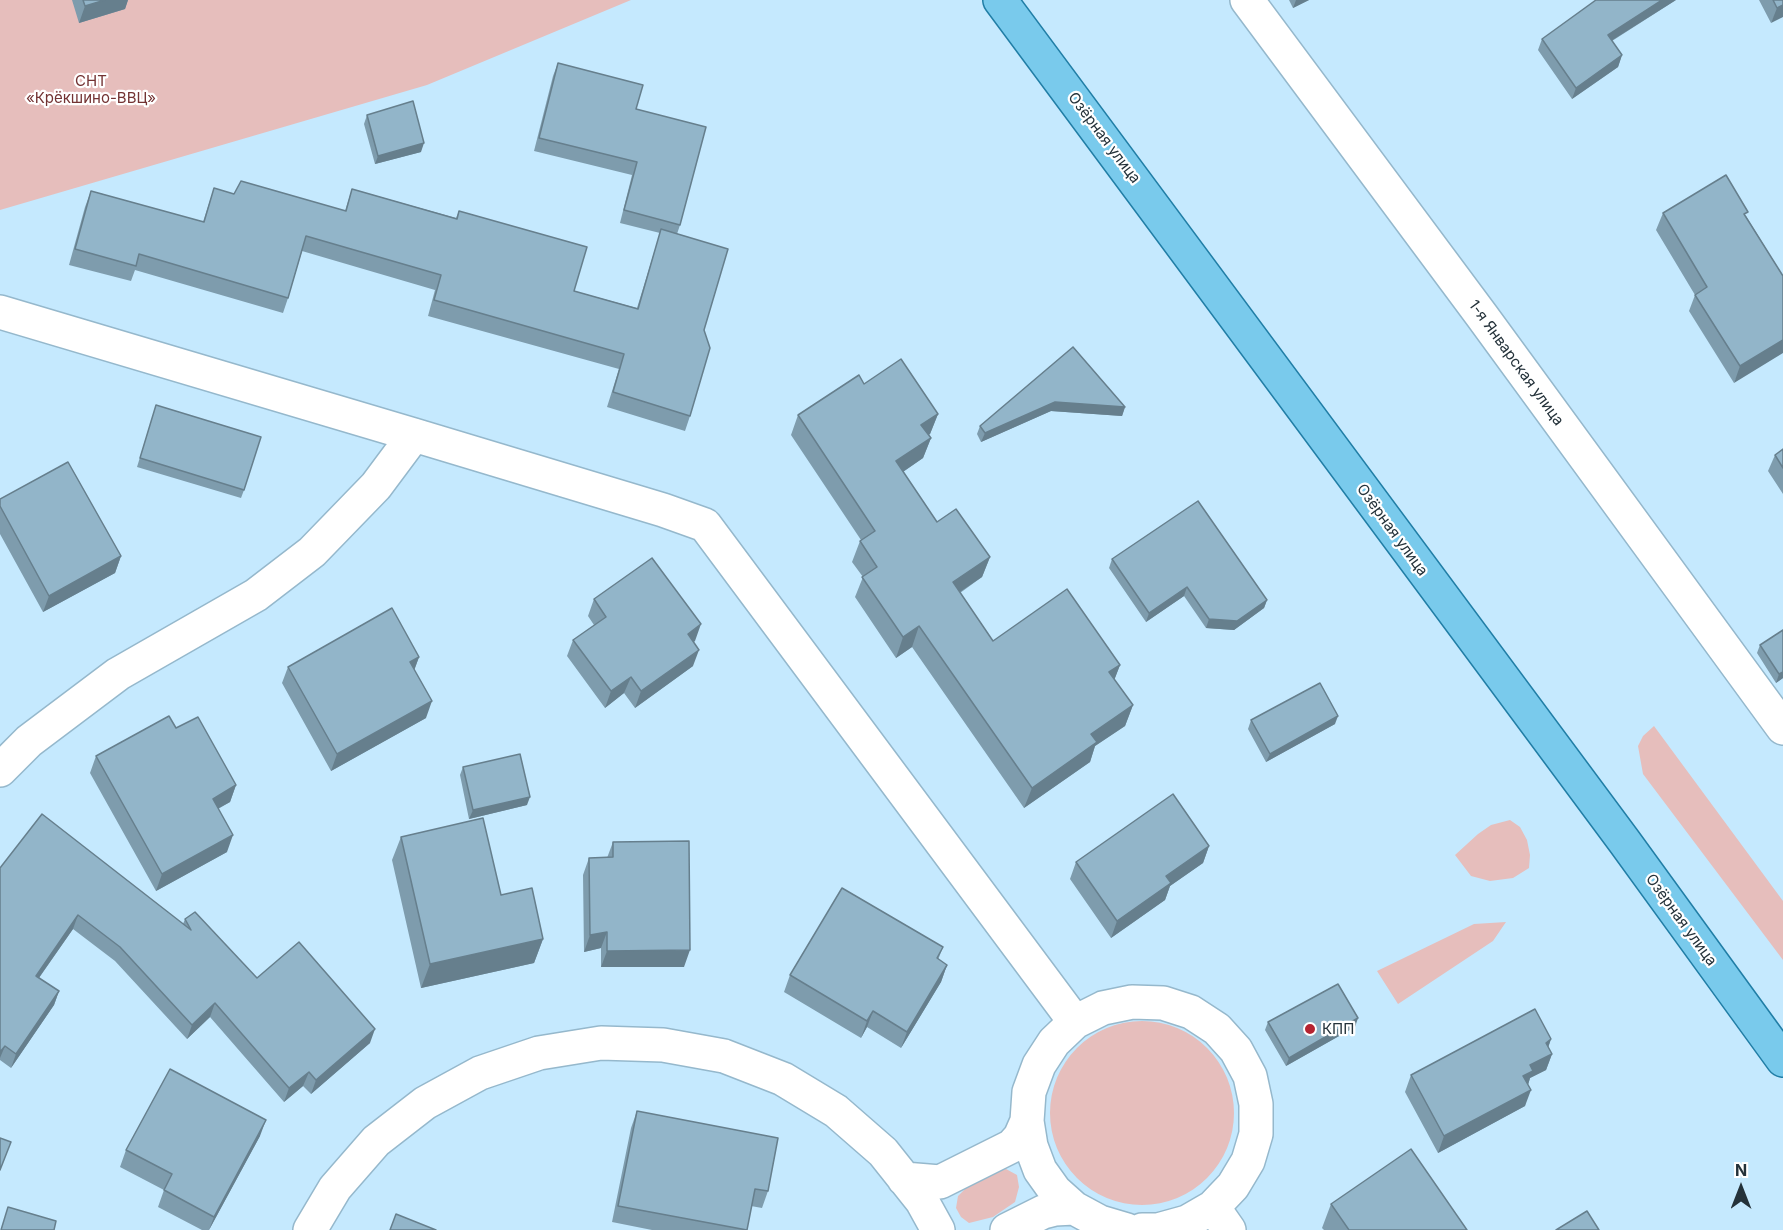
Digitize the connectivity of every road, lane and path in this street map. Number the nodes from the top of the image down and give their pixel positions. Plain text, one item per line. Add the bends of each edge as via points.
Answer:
1 (1000, 0) edge
2 (1247, 0) edge
3 (0, 312) edge
4 (414, 435) junction
5 (1783, 728) edge
6 (0, 770) edge
7 (1075, 1022) junction
8 (1783, 1060) edge
9 (1027, 1121) junction
10 (904, 1179) junction
11 (1074, 1208) junction
12 (1221, 1218) edge
13 (310, 1230) edge
14 (938, 1230) edge
15 (1006, 1230) edge
16 (1127, 1230) edge
17 (1142, 1230) edge

1 - 8 main road, Озёрная улица
2 - 5 street, 1-я Январская улица
3 - 4 street
4 - 6 street via 376,486 312,552 256,595 118,674 29,741
4 - 7 street via 705,525
7 - 9 street via 1054,1042 1039,1065 1029,1092
7 - 12 street via 1102,1008 1132,1002 1163,1003 1191,1012 1217,1029 1236,1050 1250,1076 1256,1104 1256,1134
9 - 10 street via 1012,1146 940,1182
9 - 11 street via 1040,1170
10 - 13 street via 883,1152 836,1111 783,1079 724,1056 663,1045 601,1043 529,1056 480,1073 425,1103 376,1142 335,1188
10 - 14 street
11 - 15 street via 1043,1212
11 - 16 street
12 - 17 street

